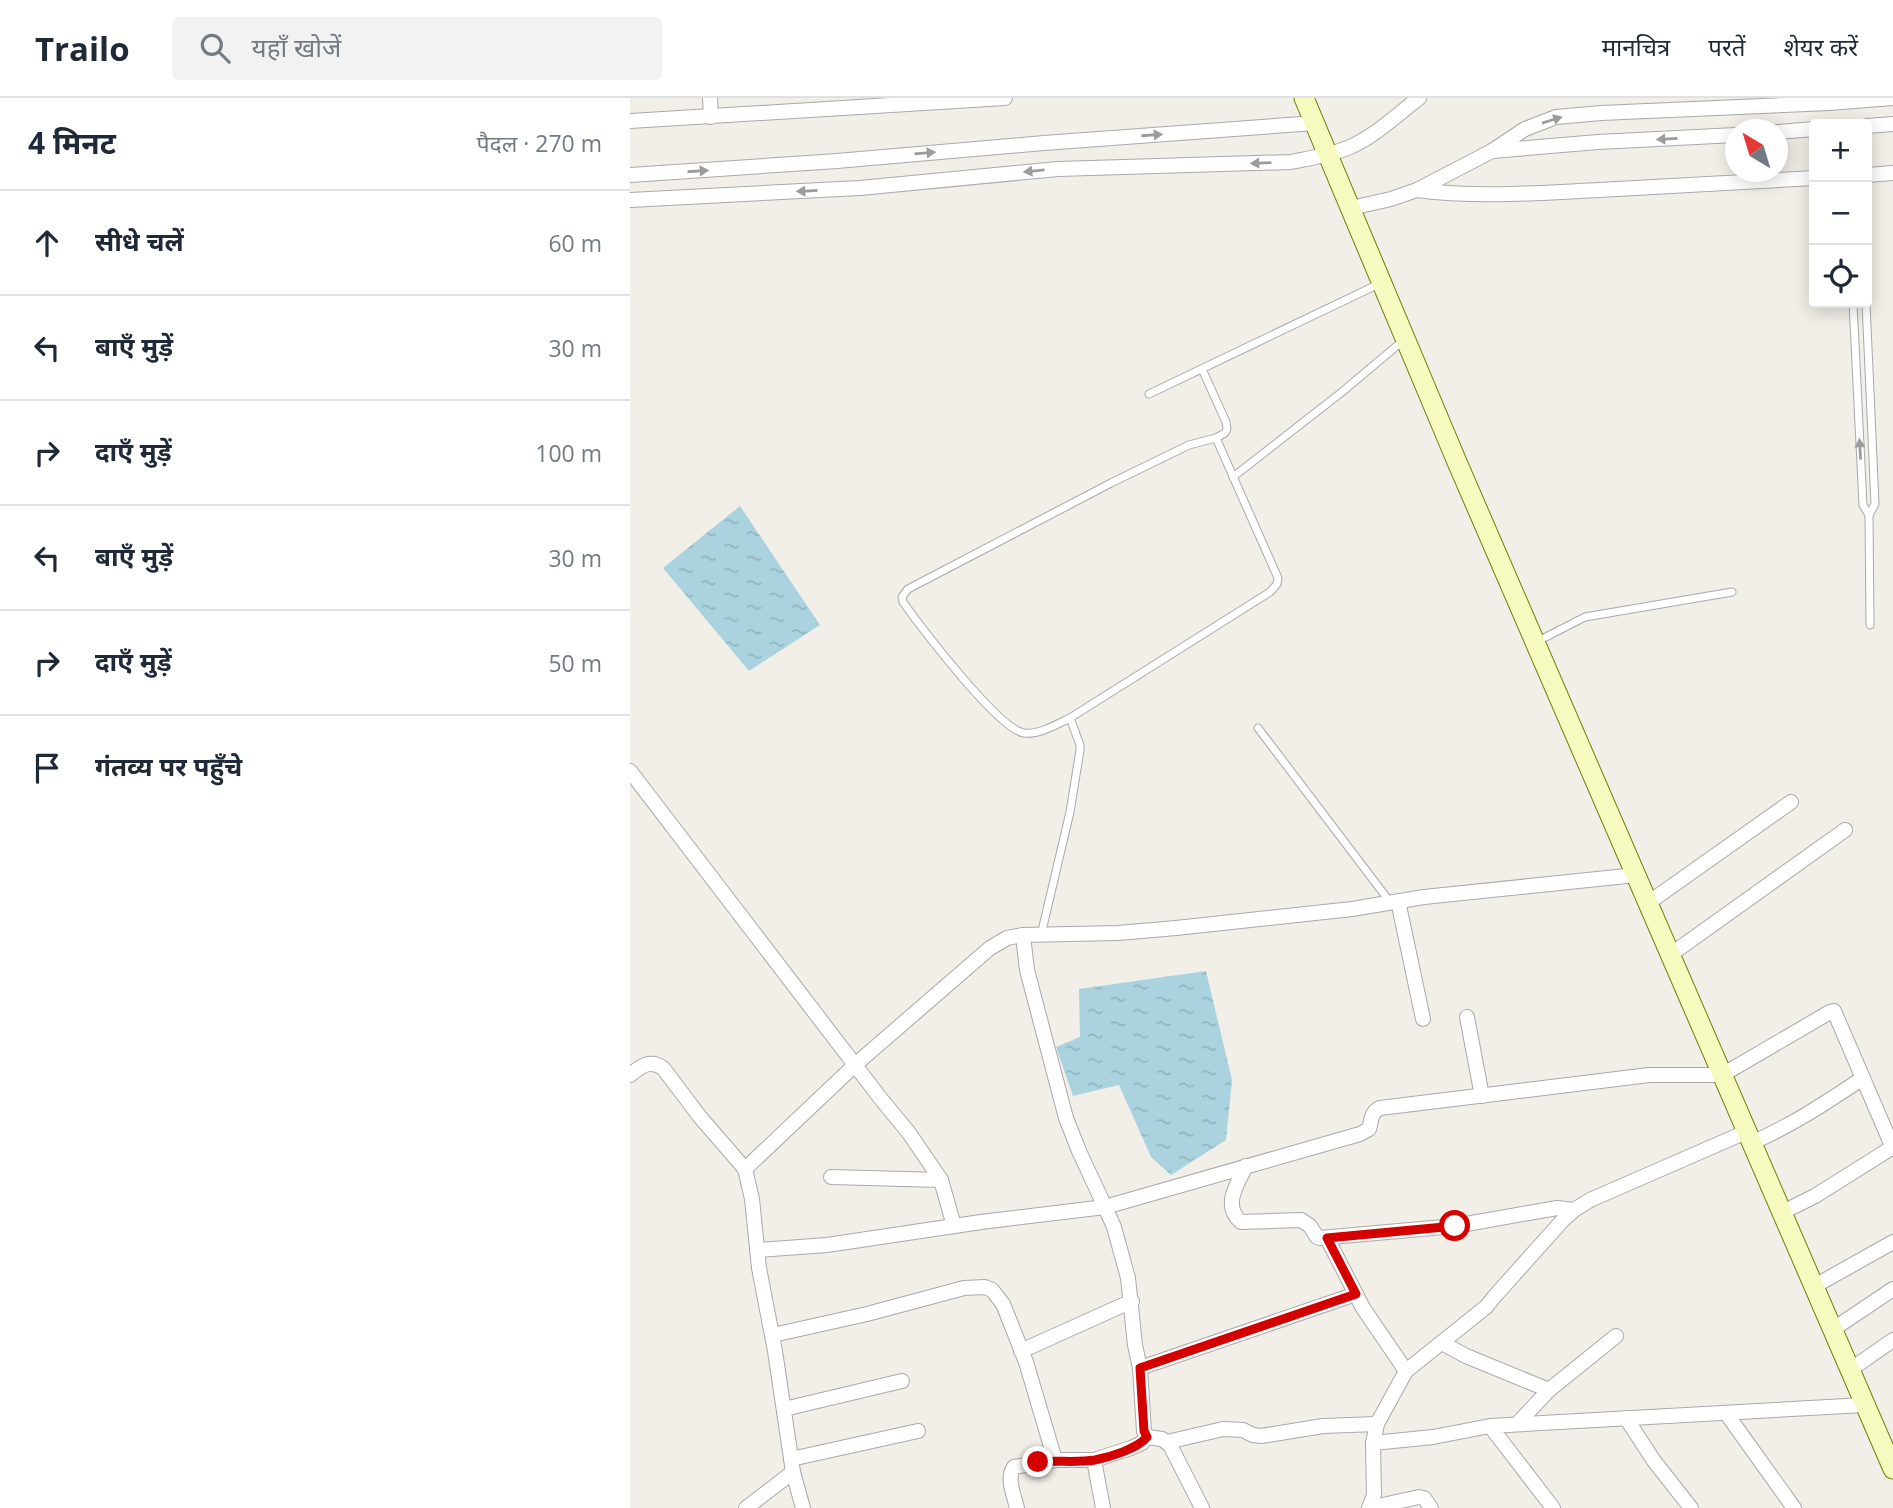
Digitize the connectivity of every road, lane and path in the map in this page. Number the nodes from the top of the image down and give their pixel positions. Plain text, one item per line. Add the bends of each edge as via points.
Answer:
1 (710, 98) edge
2 (1005, 98) edge
3 (1304, 98) edge
4 (1419, 98) edge
5 (1893, 98) edge
6 (711, 117) junction
7 (630, 121) edge
8 (1315, 123) junction
9 (1893, 124) edge
10 (1872, 125) edge
11 (1809, 129) edge
12 (1788, 131) edge
13 (1725, 136) edge
14 (1492, 151) junction
15 (1328, 155) junction
16 (1893, 173) edge
17 (630, 175) edge
18 (1872, 175) edge
19 (1809, 178) edge
20 (1416, 190) junction
21 (630, 200) edge
22 (1351, 208) junction
23 (1381, 283) junction
24 (1853, 308) edge
25 (1866, 308) edge
26 (1405, 338) junction
27 (1202, 369) junction
28 (1149, 394) dead end
29 (1216, 438) junction
30 (1233, 477) junction
31 (1869, 515) junction
32 (1732, 592) dead end
33 (1870, 625) dead end
34 (1535, 642) junction
35 (1070, 718) junction
36 (1258, 728) dead end
37 (630, 771) edge
38 (1791, 802) dead end
39 (1845, 830) dead end
40 (1636, 875) junction
41 (1394, 902) junction
42 (1648, 903) junction
43 (1023, 935) junction
44 (1041, 936) junction
45 (1670, 955) junction
46 (1467, 1017) dead end
47 (1423, 1018) dead end
48 (856, 1064) junction
49 (630, 1075) edge
50 (1722, 1075) junction
51 (1863, 1078) junction
52 (1482, 1096) junction
53 (1749, 1137) junction
54 (1893, 1148) edge
55 (1246, 1166) junction
56 (745, 1169) junction
57 (831, 1177) dead end
58 (941, 1180) junction
59 (1105, 1207) junction
60 (1574, 1210) junction
61 (1782, 1213) junction
62 (954, 1226) junction
63 (1327, 1238) junction
64 (1893, 1242) edge
65 (758, 1250) junction
66 (1813, 1287) junction
67 (1893, 1289) edge
68 (1356, 1294) junction
69 (1132, 1301) junction
70 (1832, 1330) junction
71 (772, 1335) junction
72 (1616, 1335) dead end
73 (1893, 1340) edge
74 (1441, 1343) junction
75 (1021, 1351) junction
76 (1140, 1368) junction
77 (1850, 1370) junction
78 (1406, 1371) junction
79 (902, 1381) dead end
80 (1549, 1390) junction
81 (1864, 1405) junction
82 (784, 1409) junction
83 (1727, 1413) junction
84 (1626, 1418) junction
85 (1377, 1424) junction
86 (1517, 1424) junction
87 (1490, 1426) junction
88 (918, 1431) dead end
89 (1147, 1437) junction
90 (1167, 1442) junction
91 (1373, 1443) junction
92 (1055, 1460) junction
93 (1094, 1460) junction
94 (792, 1466) junction
95 (1893, 1469) edge
96 (746, 1508) edge
97 (803, 1508) edge
98 (1017, 1508) edge
99 (1103, 1508) edge
100 (1202, 1508) edge
101 (1369, 1508) edge
102 (1431, 1508) edge
103 (1553, 1508) edge
104 (1691, 1508) edge
105 (1794, 1508) edge

1 - 6 street
2 - 6 street
3 - 8 street
4 - 15 street via 1368,137
14 -> 5 street via 1525,129 1556,117
6 - 7 street
8 - 15 street
17 -> 8 street
9 - 10 street
11 - 12 street
13 -> 14 street
14 - 20 street
15 -> 21 street via 1290,162 1058,169 860,188
15 - 22 street
16 - 18 street
19 - 20 street via 1553,192
20 - 22 street
22 - 23 street
23 - 26 street
23 - 27 lane
31 -> 24 lane via 1863,505
25 - 31 lane via 1875,504
26 - 30 lane
26 - 34 street
27 - 28 lane
27 - 29 lane via 1226,422 1225,433
29 - 30 lane
29 - 35 lane via 1189,445 1111,483 904,592 903,602 965,681 1017,731 1039,731
30 - 35 lane via 1277,584
31 - 33 lane
32 - 34 lane via 1585,617
34 - 40 street
35 - 44 lane via 1080,750
36 - 41 lane
37 - 48 street
38 - 42 street
39 - 45 street
40 - 41 street
40 - 42 street
41 - 44 street via 1175,928
41 - 47 street
42 - 45 street
43 - 44 street
43 - 48 street via 990,948
43 - 59 street via 1027,970 1066,1118
45 - 50 street
46 - 52 street
48 - 56 street
48 - 58 street
49 - 56 street via 647,1064 663,1068
50 - 51 street via 1834,1011
50 - 52 street via 1649,1075
50 - 53 street
51 - 53 street via 1771,1134
51 - 54 street
52 - 55 street via 1380,1108 1371,1116 1369,1129 1360,1134
53 - 60 street
53 - 61 street
54 - 61 street
55 - 59 street
55 - 63 street via 1231,1200 1236,1218 1241,1222 1301,1220 1317,1237
56 - 65 street
57 - 58 street
58 - 62 street
59 - 62 street
59 - 69 street via 1125,1262
60 - 63 street via 1557,1208 1455,1226
60 - 74 street via 1486,1307
61 - 66 street
62 - 65 street
63 - 68 street
64 - 66 street
65 - 71 street
66 - 70 street
67 - 70 street
68 - 76 street
68 - 78 street
69 - 75 street
69 - 76 street
70 - 77 street
71 - 75 street via 964,1288 985,1287 1003,1304
71 - 82 street
72 - 80 street
73 - 77 street
74 - 78 street
74 - 80 street
75 - 92 street
76 - 89 street
77 - 81 street
78 - 85 street
79 - 82 street
80 - 86 street
81 - 83 street
81 - 95 street
82 - 94 street
83 - 84 street
83 - 105 street
84 - 86 street
84 - 104 street
85 - 90 street via 1323,1426 1261,1436 1223,1429
85 - 91 street
86 - 87 street
87 - 91 street
87 - 103 street
88 - 94 street
89 - 90 street
89 - 93 street via 1131,1448
90 - 100 street
91 - 101 street via 1374,1495
92 - 93 street
92 - 98 street via 1014,1467 1010,1478
93 - 99 street
94 - 96 street
94 - 97 street
101 - 102 street via 1419,1497

